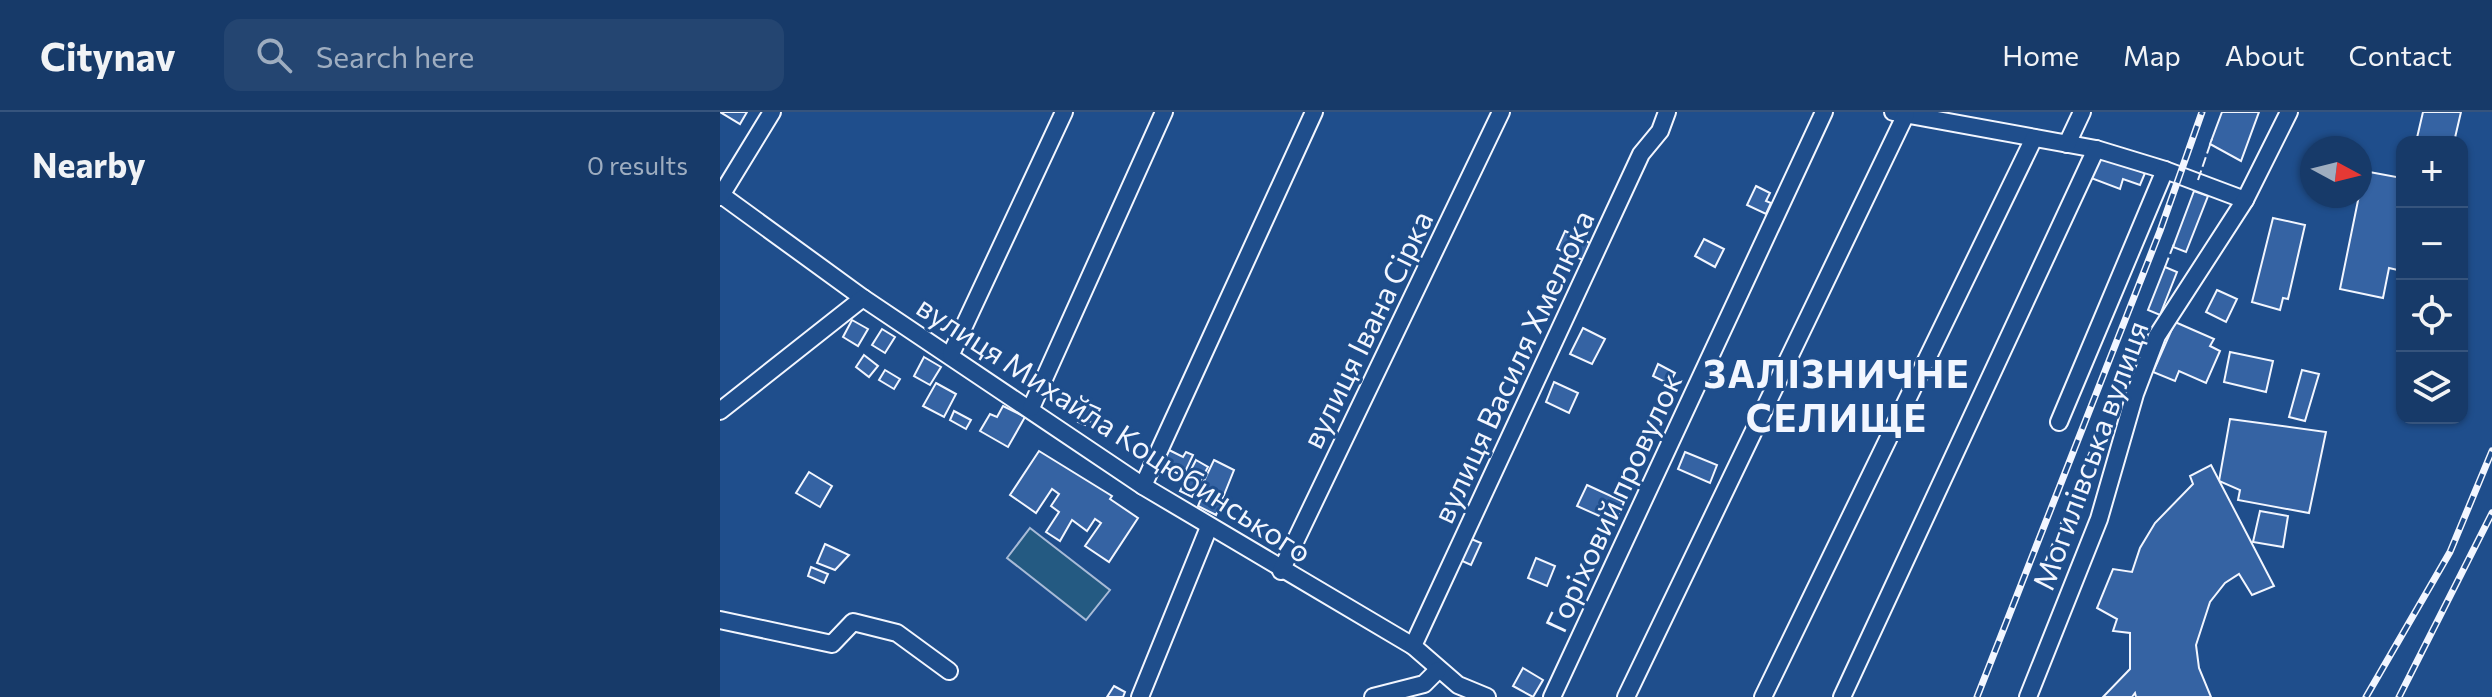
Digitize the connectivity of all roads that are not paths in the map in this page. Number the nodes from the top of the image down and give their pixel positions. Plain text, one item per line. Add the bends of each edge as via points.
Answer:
1 (772, 112) edge
2 (1064, 112) edge
3 (1164, 112) edge
4 (1314, 112) edge
5 (1501, 112) edge
6 (1667, 112) edge
7 (1824, 112) edge
8 (2082, 112) edge
9 (2289, 112) edge
10 (1911, 114) edge
11 (2034, 138) junction
12 (2067, 144) junction
13 (2096, 149) junction
14 (2165, 170) junction
15 (721, 196) edge
16 (2245, 200) junction
17 (863, 298) junction
18 (951, 354) junction
19 (1031, 408) junction
20 (720, 411) edge
21 (2059, 422) dead end
22 (1143, 486) junction
23 (1209, 527) junction
24 (1281, 571) junction
25 (720, 620) edge
26 (1413, 646) junction
27 (1438, 670) junction
28 (949, 671) dead end
29 (1140, 697) edge
30 (1373, 697) edge
31 (1487, 697) edge
32 (1552, 697) edge
33 (1626, 697) edge
34 (1763, 697) edge
35 (1842, 697) edge
36 (2028, 697) edge

1 - 15 street
2 - 18 street
3 - 19 street
4 - 22 street
5 - 24 street, вулиця Івана Сірка
6 - 26 street, вулиця Василя Хмелюка via 1660,131 1641,154
7 - 32 street, Горіховий провулок
8 - 12 street
9 - 16 street, Могилівська вулиця
10 - 11 street
10 - 33 street
11 - 12 street
11 - 34 street
12 - 13 street
13 - 14 street
13 - 35 street
14 - 16 street
14 - 21 street
15 - 17 street, вулиця Михайла Коцюбинського
16 - 36 street, Могилівська вулиця via 2157,336 2099,519
17 - 18 street, вулиця Михайла Коцюбинського
17 - 20 street
18 - 19 street, вулиця Михайла Коцюбинського
19 - 22 street, вулиця Михайла Коцюбинського
22 - 23 street, вулиця Михайла Коцюбинського
23 - 24 street, вулиця Михайла Коцюбинського
23 - 29 street
24 - 26 street, вулиця Михайла Коцюбинського
25 - 28 street via 832,644 853,622 897,633
26 - 27 street, вулиця Михайла Коцюбинського
27 - 30 street via 1424,684
27 - 31 street, вулиця Михайла Коцюбинського

